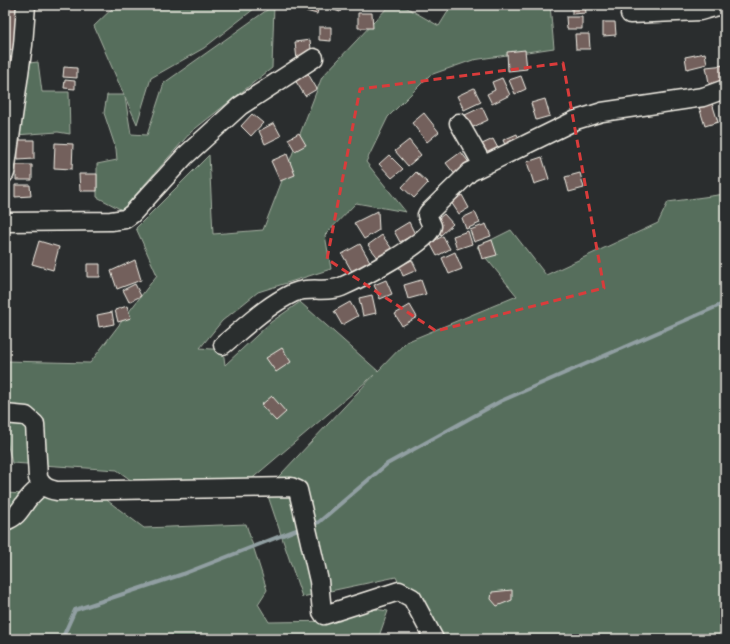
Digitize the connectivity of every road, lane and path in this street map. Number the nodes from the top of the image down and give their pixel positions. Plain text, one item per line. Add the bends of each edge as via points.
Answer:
1 (26, 5) edge
2 (721, 5) edge
3 (630, 14) dead end
4 (314, 58) dead end
5 (725, 89) edge
6 (459, 123) dead end
7 (483, 165) junction
8 (5, 172) edge
9 (5, 222) edge
10 (223, 346) dead end
11 (5, 414) edge
12 (42, 485) junction
13 (5, 521) edge
14 (434, 639) edge

1 - 8 street via 23,45
2 - 3 street via 700,11
4 - 9 street via 240,106 185,156 125,219
5 - 7 street via 703,97 591,115
6 - 7 street
7 - 10 street via 464,176 431,210 427,215 432,226 429,234 398,257 341,288 294,292 261,312
11 - 12 street via 26,416 35,424 38,478
12 - 13 street via 19,513
12 - 14 street via 57,491 291,487 298,490 300,495 320,581 324,615 399,591 412,598

